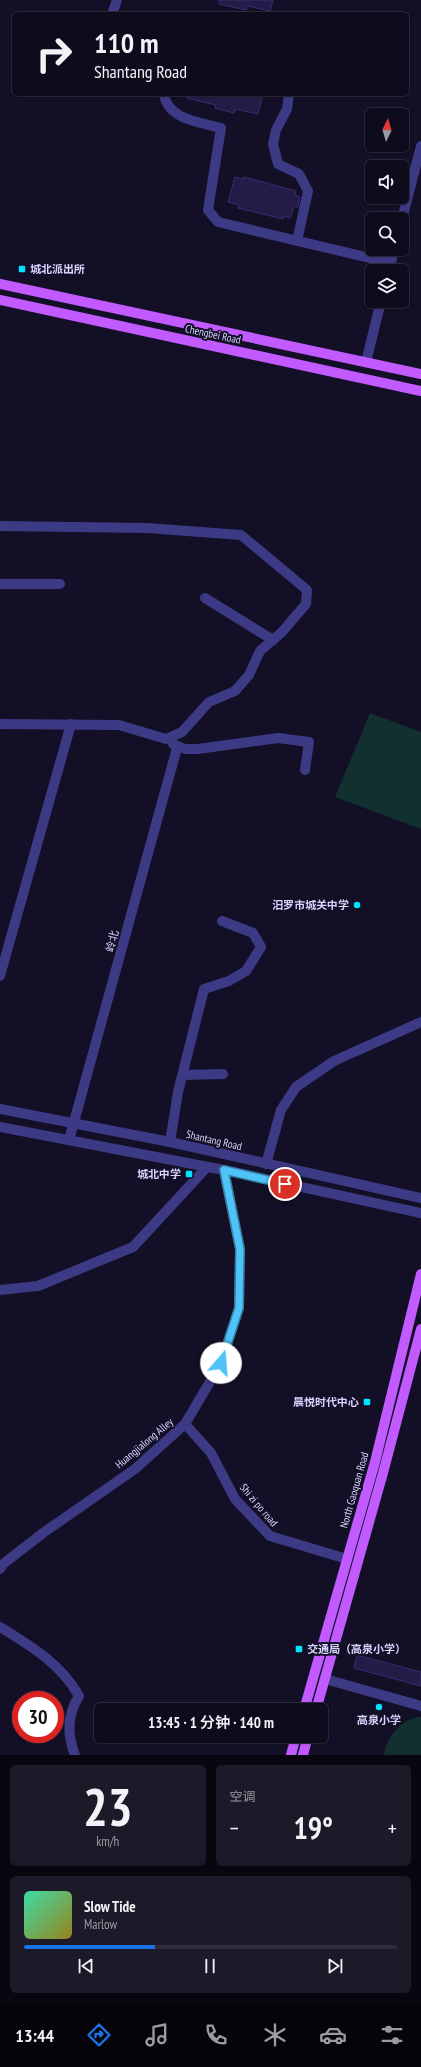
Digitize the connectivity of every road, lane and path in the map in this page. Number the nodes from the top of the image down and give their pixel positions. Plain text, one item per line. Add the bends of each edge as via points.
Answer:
1 (117, 0) edge
2 (113, 12) edge
3 (164, 96) edge
4 (289, 96) edge
5 (421, 146) edge
6 (404, 212) edge
7 (297, 241) junction
8 (379, 264) edge
9 (0, 284) edge
10 (0, 300) edge
11 (379, 308) edge
12 (366, 362) junction
13 (421, 374) edge
14 (421, 391) edge
15 (0, 526) edge
16 (0, 584) edge
17 (60, 584) dead end
18 (204, 598) dead end
19 (273, 640) junction
20 (0, 724) edge
21 (71, 724) junction
22 (166, 739) junction
23 (177, 748) junction
24 (305, 770) dead end
25 (222, 921) dead end
26 (0, 976) edge
27 (421, 1022) edge
28 (223, 1074) dead end
29 (182, 1075) junction
30 (0, 1109) edge
31 (76, 1123) junction
32 (0, 1127) edge
33 (69, 1140) junction
34 (170, 1142) junction
35 (266, 1164) junction
36 (207, 1167) junction
37 (224, 1170) junction
38 (421, 1198) edge
39 (421, 1213) edge
40 (421, 1274) edge
41 (0, 1290) edge
42 (421, 1329) edge
43 (185, 1424) junction
44 (347, 1559) junction
45 (0, 1569) edge
46 (0, 1627) edge
47 (325, 1679) junction
48 (306, 1703) edge
49 (318, 1703) edge
50 (421, 1706) edge
51 (294, 1743) edge
52 (306, 1743) edge
53 (75, 1755) edge
54 (291, 1755) edge
55 (303, 1755) edge

1 - 2 street
3 - 7 street via 165,102 178,116 222,128 208,210 218,222
4 - 7 street via 287,109 276,130 274,144 278,164 299,174 308,191
5 - 6 street
7 - 8 street
9 - 12 main road, Chengbei Road
10 - 14 main road, Chengbei Road
11 - 12 street
12 - 13 main road, Chengbei Road
15 - 19 street via 147,528 241,535 307,590 306,604
16 - 17 street
18 - 19 street
19 - 22 street via 260,651 249,675 235,691 209,702 182,732
20 - 21 street
21 - 22 street via 119,725
21 - 26 street
22 - 23 street
23 - 24 street via 205,749 237,742 278,738 309,742
23 - 31 street, 岭北
25 - 29 street via 252,933 261,947 246,971 229,981 204,989
27 - 35 street via 334,1061 296,1087 281,1110
28 - 29 street
29 - 34 street
30 - 31 street, Shantang Road
31 - 33 street, 岭北
31 - 34 street, Shantang Road
32 - 33 street
33 - 36 street
34 - 35 street, Shantang Road
35 - 38 street, Shantang Road
36 - 37 street
36 - 41 street via 133,1247 38,1286
37 - 39 street
37 - 43 street, Huangjialong Alley via 240,1249 239,1308 221,1363
40 - 44 main road, North Gaoquan Road
42 - 47 main road, North Gaoquan Road
43 - 44 street, Shi zi po road via 211,1453 236,1499 270,1536
43 - 45 street, Huangjialong Alley via 134,1469 43,1533
44 - 48 main road, North Gaoquan Road
46 - 53 street via 37,1650 70,1680 79,1696 73,1706 69,1723 70,1742
47 - 49 main road, North Gaoquan Road
47 - 50 street
51 - 54 main road
52 - 55 main road

